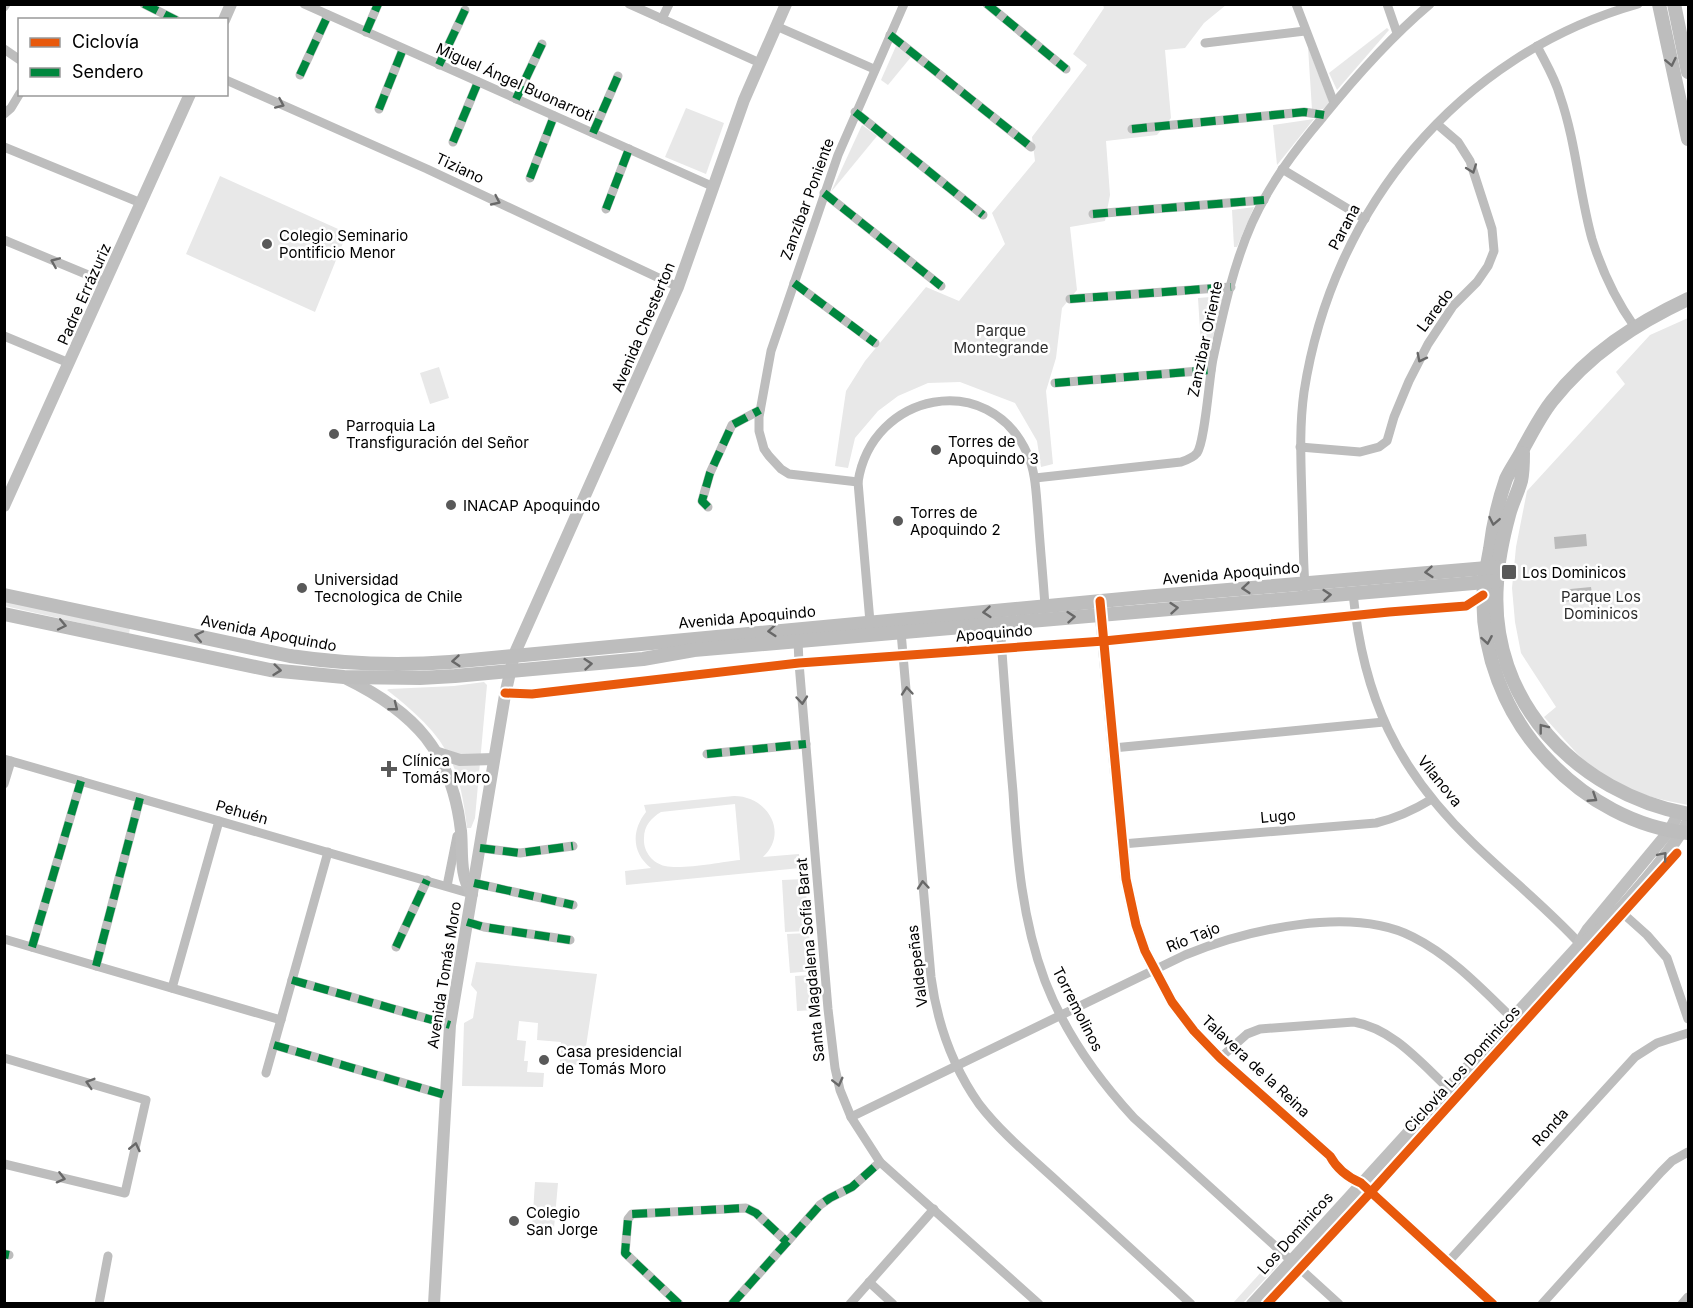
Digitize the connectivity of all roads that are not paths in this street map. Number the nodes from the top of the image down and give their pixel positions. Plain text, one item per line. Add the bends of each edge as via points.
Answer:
1 (144, 4) edge
2 (231, 4) edge
3 (304, 4) edge
4 (378, 4) edge
5 (629, 4) edge
6 (669, 4) edge
7 (786, 4) edge
8 (904, 4) edge
9 (987, 4) edge
10 (1296, 4) edge
11 (1387, 4) edge
12 (1430, 4) edge
13 (1638, 4) edge
14 (1659, 4) edge
15 (1674, 4) edge
16 (465, 10) dead end
17 (328, 15) junction
18 (172, 18) edge
19 (225, 18) edge
20 (662, 19) junction
21 (776, 26) junction
22 (1305, 31) junction
23 (366, 32) junction
24 (1397, 33) junction
25 (890, 35) junction
26 (1204, 42) dead end
27 (542, 44) dead end
28 (1537, 46) junction
29 (403, 49) junction
30 (4, 50) edge
31 (18, 59) edge
32 (760, 63) junction
33 (439, 65) junction
34 (874, 69) junction
35 (1066, 69) dead end
36 (1689, 72) edge
37 (300, 75) dead end
38 (618, 76) dead end
39 (228, 81) edge
40 (478, 82) junction
41 (18, 96) edge
42 (189, 96) edge
43 (516, 99) junction
44 (1334, 103) junction
45 (379, 109) dead end
46 (855, 112) junction
47 (4, 114) edge
48 (1324, 115) junction
49 (554, 116) junction
50 (1437, 124) junction
51 (1132, 129) dead end
52 (593, 133) junction
53 (1689, 139) edge
54 (453, 142) dead end
55 (4, 147) edge
56 (1032, 147) dead end
57 (629, 149) junction
58 (1282, 170) junction
59 (530, 178) dead end
60 (714, 187) junction
61 (824, 193) junction
62 (1264, 200) junction
63 (141, 203) junction
64 (606, 209) dead end
65 (1093, 214) dead end
66 (983, 215) dead end
67 (1365, 219) junction
68 (4, 240) edge
69 (105, 282) junction
70 (794, 283) junction
71 (941, 286) dead end
72 (678, 287) junction
73 (1230, 288) junction
74 (1689, 299) edge
75 (1070, 300) dead end
76 (1634, 326) junction
77 (4, 336) edge
78 (875, 343) dead end
79 (69, 363) junction
80 (1210, 370) junction
81 (1055, 383) dead end
82 (760, 410) junction
83 (1300, 447) junction
84 (1035, 478) junction
85 (858, 483) junction
86 (7, 491) edge
87 (4, 506) edge
88 (708, 507) dead end
89 (1493, 567) junction
90 (1490, 582) junction
91 (1305, 583) junction
92 (1353, 593) junction
93 (4, 595) edge
94 (1302, 597) junction
95 (1045, 606) junction
96 (1100, 608) junction
97 (4, 614) edge
98 (870, 622) junction
99 (999, 624) junction
100 (808, 628) junction
101 (901, 632) junction
102 (860, 636) junction
103 (798, 641) junction
104 (256, 649) junction
105 (514, 655) junction
106 (228, 661) junction
107 (509, 672) junction
108 (344, 677) junction
109 (1384, 722) junction
110 (806, 744) junction
111 (1113, 748) junction
112 (438, 753) junction
113 (707, 754) dead end
114 (494, 759) junction
115 (8, 760) edge
116 (81, 781) junction
117 (4, 784) edge
118 (140, 798) junction
119 (1432, 799) junction
120 (458, 811) junction
121 (219, 821) junction
122 (1683, 824) edge
123 (1122, 844) junction
124 (573, 846) dead end
125 (480, 848) junction
126 (327, 852) junction
127 (427, 880) junction
128 (447, 886) junction
129 (473, 888) junction
130 (573, 905) dead end
131 (1618, 909) junction
132 (467, 922) junction
133 (4, 939) edge
134 (570, 940) dead end
135 (1580, 944) junction
136 (32, 947) junction
137 (396, 947) dead end
138 (96, 966) junction
139 (1154, 970) junction
140 (292, 980) junction
141 (172, 988) junction
142 (1060, 1015) junction
143 (1512, 1018) junction
144 (1689, 1019) edge
145 (281, 1020) junction
146 (450, 1025) junction
147 (1689, 1033) edge
148 (274, 1045) junction
149 (4, 1058) edge
150 (1220, 1058) junction
151 (957, 1065) junction
152 (266, 1073) dead end
153 (1448, 1088) junction
154 (445, 1095) junction
155 (851, 1117) junction
156 (1689, 1152) edge
157 (880, 1162) junction
158 (4, 1164) edge
159 (1361, 1183) junction
160 (934, 1209) junction
161 (787, 1242) junction
162 (108, 1256) dead end
163 (1291, 1260) junction
164 (1448, 1263) junction
165 (869, 1282) junction
166 (1689, 1297) edge
167 (99, 1304) edge
168 (434, 1304) edge
169 (679, 1304) edge
170 (732, 1304) edge
171 (850, 1304) edge
172 (893, 1304) edge
173 (1039, 1304) edge
174 (1191, 1304) edge
175 (1252, 1304) edge
176 (1339, 1304) edge
177 (1493, 1304) edge
178 (1542, 1304) edge
179 (1682, 1304) edge

1 - 18 street
2 - 19 street
3 - 17 street, Miguel Ángel Buonarroti
4 - 23 street
5 - 20 street
6 - 20 street
7 - 21 street, Avenida Chesterton
8 - 25 street, Zanzíbar Poniente
9 - 35 street
10 - 22 street
11 - 24 street
12 - 24 street, Zanzibar Oriente
13 - 28 street, Parana via 1590,20
14 -> 53 main road
15 - 36 main road
16 - 33 street
17 - 23 street, Miguel Ángel Buonarroti
17 - 37 street
20 - 32 street
21 - 32 street, Avenida Chesterton
21 - 34 street
22 - 26 street
22 - 44 street
23 - 29 street, Miguel Ángel Buonarroti
24 - 44 street, Zanzibar Oriente
25 - 34 street, Zanzíbar Poniente
25 - 56 street
27 - 43 street
28 - 50 street, Parana via 1474,90
28 - 76 street via 1560,95 1599,258 1614,295
29 - 33 street, Miguel Ángel Buonarroti
29 - 45 street
30 - 31 street
32 - 60 street, Avenida Chesterton
33 - 40 street, Miguel Ángel Buonarroti
34 - 46 street, Zanzíbar Poniente
38 - 52 street
39 -> 72 street, Tiziano
40 - 43 street, Miguel Ángel Buonarroti
40 - 54 street
41 - 47 street
42 - 63 street, Padre Errázuriz
43 - 49 street, Miguel Ángel Buonarroti
44 - 48 street, Zanzibar Oriente
46 - 61 street, Zanzíbar Poniente
46 - 66 street
48 - 51 street via 1304,112
48 - 58 street, Zanzibar Oriente
49 - 52 street, Miguel Ángel Buonarroti
49 - 59 street
50 - 67 street, Parana via 1398,169
50 -> 83 street, Laredo via 1458,142 1470,161 1492,229 1494,250 1488,266 1453,306 1428,344 1409,381 1387,441 1360,452
52 - 57 street, Miguel Ángel Buonarroti
55 - 63 street
57 - 60 street, Miguel Ángel Buonarroti
57 - 64 street
58 - 62 street, Zanzibar Oriente
58 - 67 street
60 - 72 street, Avenida Chesterton
61 - 70 street, Zanzíbar Poniente
61 - 71 street
62 - 65 street
62 - 73 street, Zanzibar Oriente via 1244,243
63 - 69 street, Padre Errázuriz
67 - 83 street, Parana via 1337,274 1314,342 1304,394
69 -> 68 street
69 - 79 street, Padre Errázuriz
70 - 78 street
70 - 82 street, Zanzíbar Poniente via 771,351
72 - 105 street, Avenida Chesterton
73 - 75 street
73 - 80 street, Zanzibar Oriente
74 - 76 main road
76 - 89 main road via 1570,380 1534,426 1524,448 1521,479
77 - 79 street
79 - 86 street, Padre Errázuriz
80 - 81 street
80 - 84 street, Zanzibar Oriente via 1202,440 1193,457 1181,462
82 - 85 street, Zanzíbar Poniente via 761,440 781,469 789,474
82 - 88 street via 732,425 710,473 702,501
83 - 91 street, Parana
84 - 85 street via 1021,441 1002,421 981,408 948,401 924,404 890,421 867,450
84 - 95 street
85 - 98 street
86 - 87 street, Padre Errázuriz
89 - 90 main road
89 -> 91 main road, Avenida Apoquindo
90 - 92 main road, Avenida Apoquindo
122 -> 90 main road via 1607,785 1571,759 1546,733 1521,696 1508,663
90 -> 122 main road via 1484,617 1491,658 1508,703 1528,736 1555,767 1587,794 1627,816
91 - 94 street, Parana
91 -> 96 main road, Avenida Apoquindo
94 -> 92 main road, Avenida Apoquindo
92 - 109 street, Vilanova via 1362,658
104 -> 93 main road, Avenida Apoquindo
96 -> 94 main road, Avenida Apoquindo
95 - 96 main road, Avenida Apoquindo
95 -> 98 main road, Avenida Apoquindo
99 -> 96 main road, Avenida Apoquindo
96 - 111 street, Talavera de la Reina
97 -> 106 main road, Avenida Apoquindo
98 - 100 main road, Avenida Apoquindo
98 - 102 street
99 - 101 main road, Avenida Apoquindo
99 - 142 street, Torremolinos via 1022,892 1038,961
100 - 103 street
100 -> 105 main road, Avenida Apoquindo
101 - 102 main road, Avenida Apoquindo
151 -> 101 street, Valdepeñas via 935,1005 931,977
102 - 103 main road, Avenida Apoquindo
107 -> 103 main road, Avenida Apoquindo
103 -> 110 street, Santa Magdalena Sofía Barat
105 -> 104 main road, Avenida Apoquindo via 365,665
104 - 106 main road
105 - 107 street, Avenida Tomás Moro
106 -> 108 main road, Avenida Apoquindo via 270,670
107 - 108 main road, Avenida Apoquindo via 420,678
107 - 114 street, Avenida Tomás Moro
108 -> 112 street via 398,710
109 - 111 street
109 - 119 street, Vilanova via 1405,762
110 - 113 street
110 -> 155 street, Santa Magdalena Sofía Barat via 834,1068
111 - 123 street, Talavera de la Reina
112 - 114 street via 460,760
112 - 120 street via 453,787
114 - 125 street, Avenida Tomás Moro
115 - 116 street, Pehuén
115 - 117 street
116 - 118 street, Pehuén
116 - 136 street
118 - 121 street, Pehuén
118 - 138 street
119 - 123 street, Lugo via 1415,810 1376,823
119 - 135 street, Vilanova
120 - 128 street via 457,842
120 - 129 street via 465,878
121 - 126 street, Pehuén
121 - 141 street
131 -> 122 street, Los Dominicos
122 - 135 street, Los Dominicos via 1588,929
123 - 139 street, Talavera de la Reina via 1130,904
124 - 125 street via 520,853
125 - 129 street, Avenida Tomás Moro
126 - 127 street, Pehuén
126 - 140 street
127 - 128 street, Pehuén
127 - 137 street
128 - 129 street, Pehuén
129 - 130 street, Pehuén
129 - 132 street, Avenida Tomás Moro
131 - 135 street, Los Dominicos
131 - 144 street via 1667,958
132 - 134 street
132 - 146 street, Avenida Tomás Moro
133 - 136 street
135 - 143 street, Los Dominicos
136 - 138 street
138 - 141 street
139 - 142 street, Río Tajo
139 - 143 street, Río Tajo via 1203,948 1256,932 1328,923 1368,924 1405,933 1437,952
139 - 150 street, Talavera de la Reina via 1183,1017
140 - 145 street
140 - 146 street
141 - 145 street
142 - 151 street, Río Tajo
142 - 163 street, Torremolinos via 1090,1066 1134,1118
143 - 153 street, Los Dominicos
145 - 148 street
146 - 154 street, Avenida Tomás Moro
147 - 164 street, Ronda via 1644,1049 1625,1066
148 - 152 street
148 - 154 street
158 -> 149 street via 125,1193 146,1100
150 - 153 street via 1247,1034 1260,1029 1354,1022 1393,1038
150 - 159 street, Talavera de la Reina via 1330,1156 1335,1166
151 - 155 street, Río Tajo
151 - 174 street, Valdepeñas via 996,1123
153 - 159 street, Los Dominicos
154 - 168 street, Avenida Tomás Moro
155 - 157 street, Santa Magdalena Sofía Barat
156 - 178 street via 1661,1172
157 - 160 street, Santa Magdalena Sofía Barat
157 - 161 street via 852,1187 825,1201
159 - 163 street, Los Dominicos
159 - 164 street, Talavera de la Reina
160 - 165 street
160 - 173 street, Santa Magdalena Sofía Barat
161 - 169 street via 746,1208 632,1214 628,1219 625,1253
161 - 170 street
162 - 167 street
163 - 175 street, Los Dominicos
163 - 176 street, Torremolinos
164 - 177 street, Talavera de la Reina
165 - 171 street
165 - 172 street
166 - 179 street

